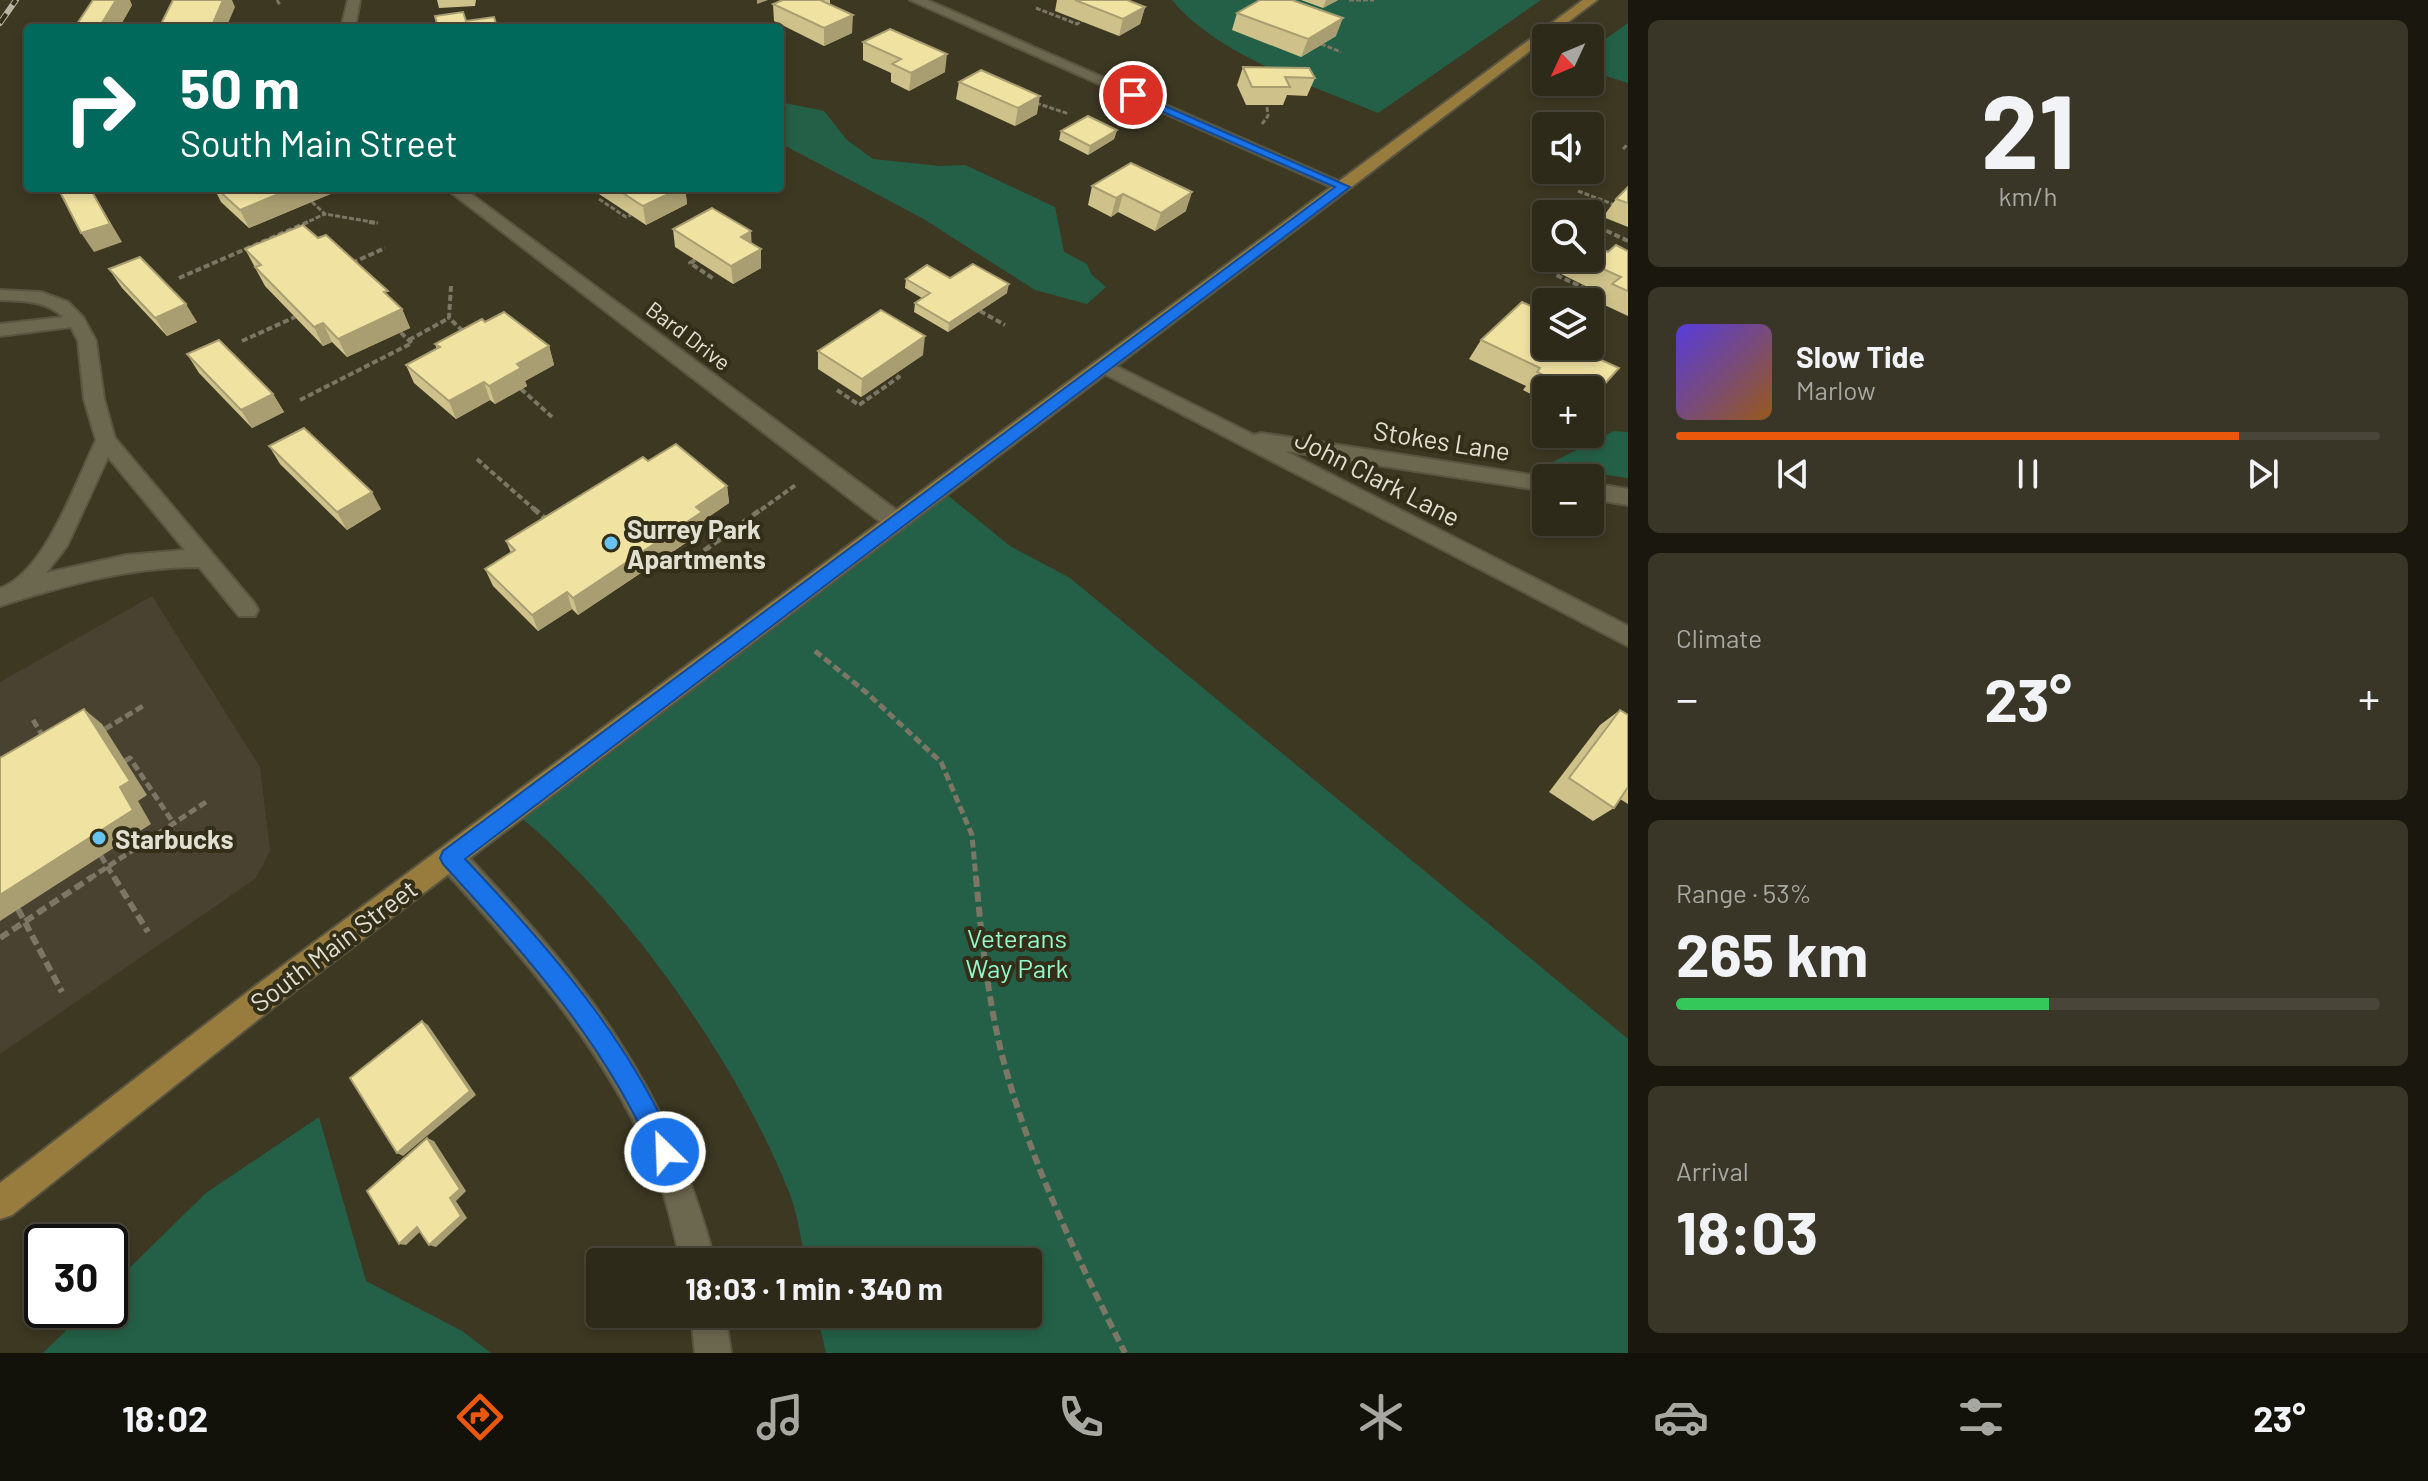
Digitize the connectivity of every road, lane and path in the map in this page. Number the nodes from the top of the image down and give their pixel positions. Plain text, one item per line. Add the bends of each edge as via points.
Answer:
1 (277, 0) edge
2 (354, 0) edge
3 (916, 0) edge
4 (1349, 0) edge
5 (1374, 0) edge
6 (1591, 0) edge
7 (280, 5) dead end
8 (1036, 8) dead end
9 (1082, 21) edge
10 (349, 24) edge
11 (1321, 44) edge
12 (1341, 52) dead end
13 (1025, 98) edge
14 (1069, 114) dead end
15 (1628, 144) edge
16 (1623, 149) dead end
17 (1344, 187) junction
18 (1578, 191) dead end
19 (458, 192) edge
20 (599, 199) dead end
21 (312, 202) dead end
22 (1615, 205) edge
23 (325, 214) junction
24 (631, 215) edge
25 (378, 223) dead end
26 (1604, 230) edge
27 (264, 241) junction
28 (1628, 241) edge
29 (272, 248) edge
30 (385, 248) dead end
31 (695, 260) edge
32 (347, 265) edge
33 (1559, 272) edge
34 (179, 278) dead end
35 (714, 279) edge
36 (451, 286) dead end
37 (1584, 288) edge
38 (0, 295) edge
39 (980, 311) edge
40 (295, 317) edge
41 (449, 318) junction
42 (77, 321) junction
43 (1005, 325) dead end
44 (0, 330) edge
45 (400, 332) edge
46 (467, 335) edge
47 (409, 340) junction
48 (242, 341) dead end
49 (1104, 366) junction
50 (894, 375) edge
51 (521, 389) edge
52 (837, 390) dead end
53 (300, 400) dead end
54 (552, 417) dead end
55 (1235, 435) junction
56 (106, 440) junction
57 (477, 459) dead end
58 (1532, 482) edge
59 (797, 484) dead end
60 (1604, 493) edge
61 (1628, 497) edge
62 (895, 521) junction
63 (558, 530) edge
64 (666, 556) edge
65 (205, 559) junction
66 (10, 594) edge
67 (247, 610) dead end
68 (1628, 637) edge
69 (815, 651) dead end
70 (143, 706) dead end
71 (33, 720) dead end
72 (105, 729) dead end
73 (47, 742) edge
74 (125, 761) dead end
75 (206, 802) dead end
76 (174, 824) junction
77 (101, 856) edge
78 (451, 858) junction
79 (108, 867) junction
80 (18, 909) edge
81 (25, 922) junction
82 (148, 932) dead end
83 (0, 938) edge
84 (62, 992) dead end
85 (0, 1203) edge
86 (695, 1248) edge
87 (710, 1328) edge
88 (713, 1353) edge
89 (1125, 1353) edge

1 - 7 path
2 - 10 street
3 - 17 street
4 - 5 path
6 - 17 main road, South Main Street
8 - 9 path via 1077,24
11 - 12 path
13 - 14 path
15 - 16 path
17 - 49 main road, South Main Street
18 - 22 path
19 - 62 street, Bard Drive
20 - 24 path via 626,217
21 - 23 path
23 - 25 path
23 - 27 path
26 - 28 path
27 - 29 path
27 - 34 path
30 - 32 path
31 - 35 path via 690,263
33 - 37 path via 1556,275
36 - 41 path
38 - 42 street via 35,296 62,306
39 - 43 path
40 - 48 path
41 - 46 path
41 - 47 path
42 - 44 street
42 - 56 street via 87,341 94,399
45 - 47 path
47 - 53 path via 412,343
49 - 55 street, John Clark Lane
49 - 62 main road, South Main Street
50 - 52 path via 899,377 859,405
51 - 54 path
55 - 58 street, Stokes Lane
55 - 68 street, John Clark Lane
56 - 65 street
56 - 66 street via 56,546
57 - 63 path
59 - 64 path via 680,568
60 - 61 street
62 - 78 main road, South Main Street
65 - 66 street via 159,557 66,575
65 - 67 street
69 - 89 path via 941,762 972,835 982,946 1007,1075 1058,1219
70 - 72 path
71 - 73 path
74 - 76 path via 130,758
75 - 76 path
76 - 79 path
77 - 79 path
78 - 85 main road, South Main Street
78 - 86 street via 536,950 600,1032 653,1123 688,1210
79 - 81 path
79 - 82 path
80 - 81 path
81 - 83 path
81 - 84 path
87 - 88 street

